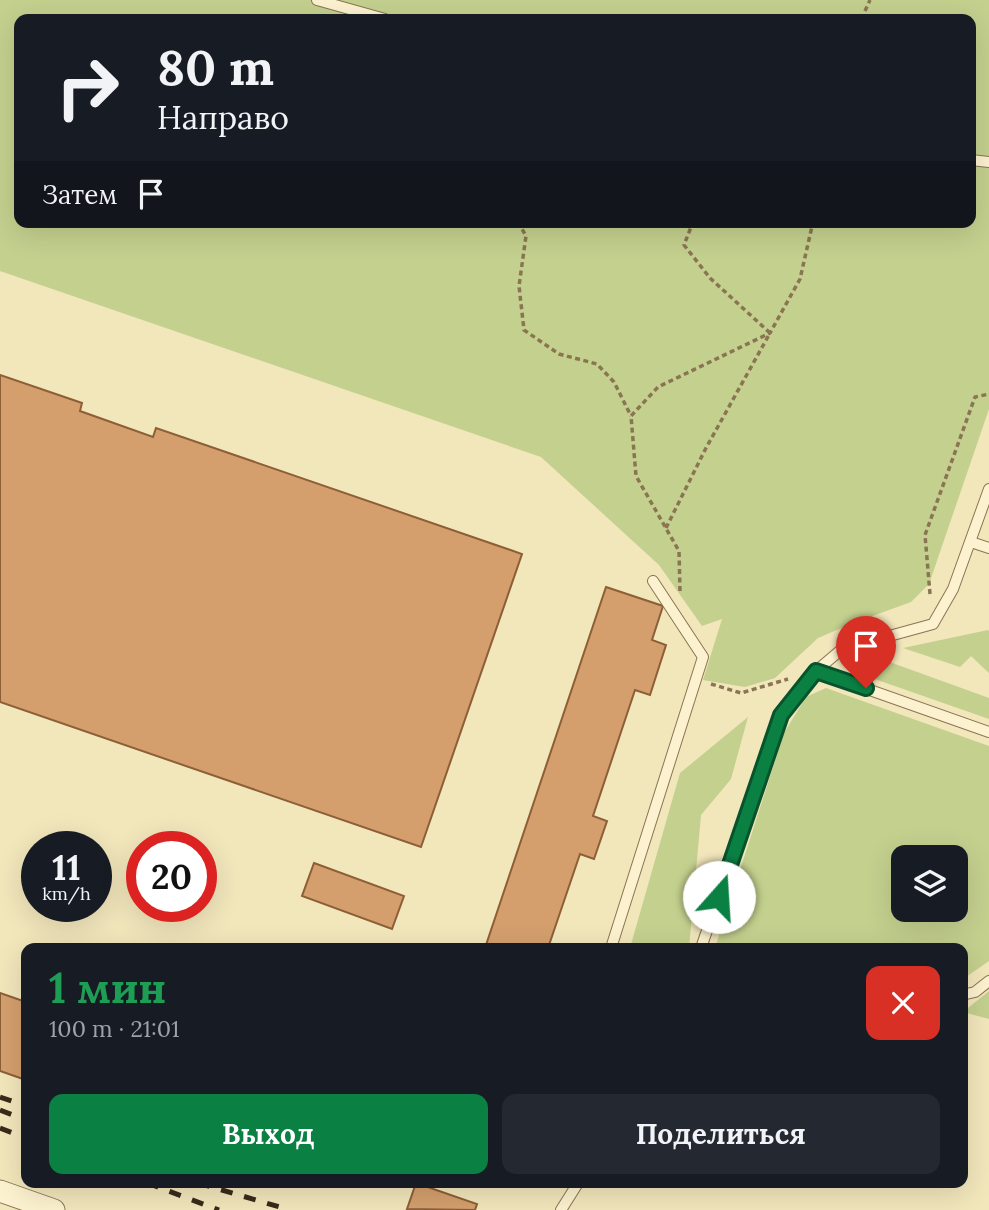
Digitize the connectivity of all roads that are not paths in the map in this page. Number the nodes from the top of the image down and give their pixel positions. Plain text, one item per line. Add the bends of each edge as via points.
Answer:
1 (317, 0) edge
2 (367, 14) edge
3 (989, 489) edge
4 (971, 542) junction
5 (989, 548) edge
6 (653, 581) dead end
7 (816, 671) junction
8 (989, 732) edge
9 (613, 943) edge
10 (703, 943) edge
11 (989, 981) edge
12 (968, 994) edge
13 (575, 1188) edge
14 (0, 1191) edge
15 (54, 1210) edge
16 (561, 1210) edge

1 - 2 lane
3 - 4 lane
4 - 5 lane
4 - 7 lane via 933,624 842,649
6 - 9 lane via 703,657
7 - 8 lane
7 - 10 lane via 781,715
11 - 12 lane
13 - 16 lane
14 - 15 street

